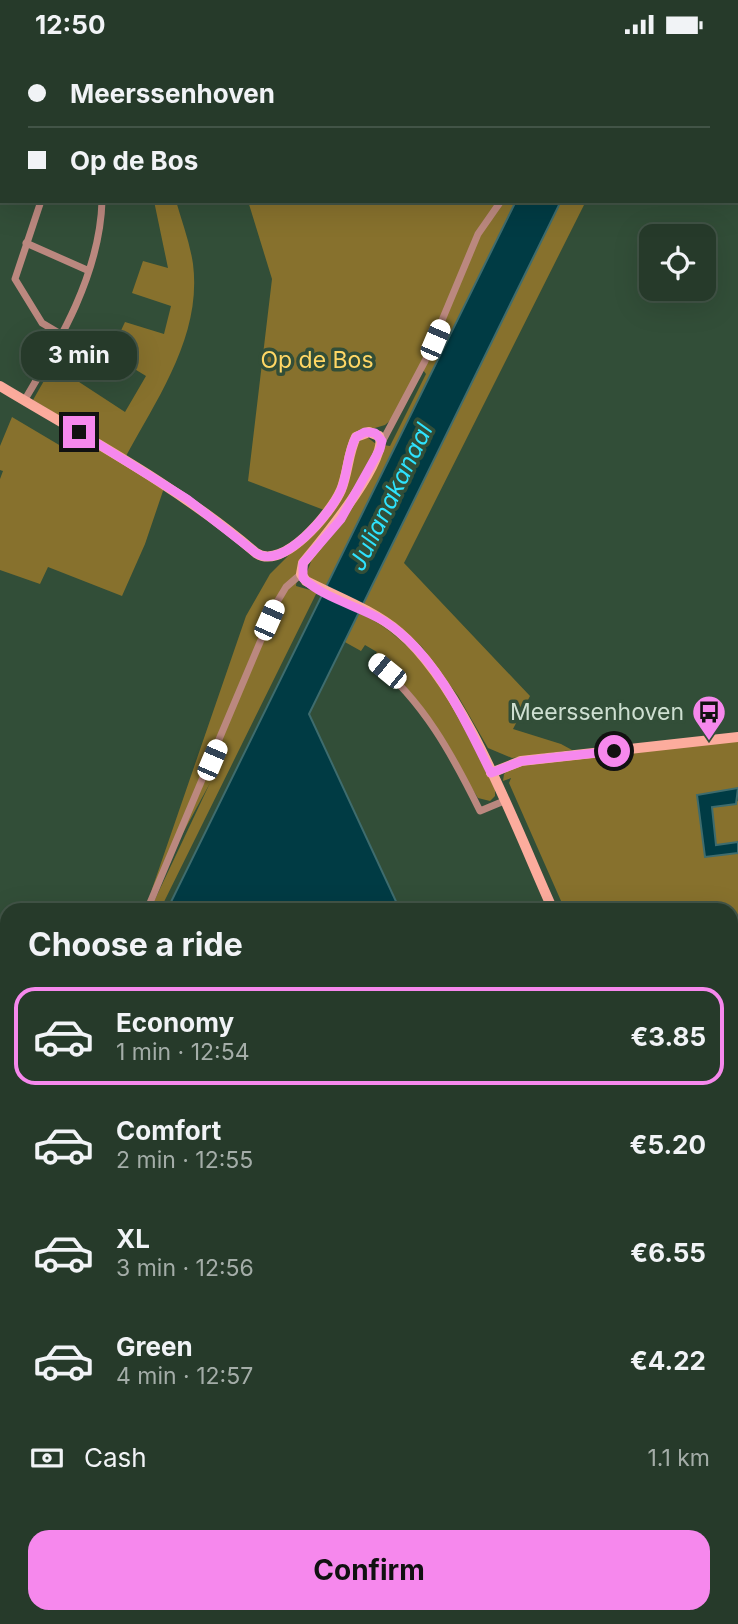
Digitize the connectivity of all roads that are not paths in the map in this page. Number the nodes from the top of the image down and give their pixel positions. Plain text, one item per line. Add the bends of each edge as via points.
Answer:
1 (40, 203) edge
2 (102, 203) edge
3 (500, 203) edge
4 (26, 243) junction
5 (87, 269) junction
6 (64, 336) junction
7 (0, 386) edge
8 (24, 401) junction
9 (382, 444) junction
10 (301, 575) junction
11 (374, 661) dead end
12 (738, 737) edge
13 (491, 773) junction
14 (504, 801) junction
15 (150, 903) edge
16 (550, 903) edge

1 - 4 street
2 - 5 street via 100,231
3 - 9 street via 478,234 425,361
4 - 5 street
4 - 6 street via 15,283 41,323
5 - 6 street
6 - 8 street
7 - 8 street
8 - 9 street via 141,469 268,558 290,549 335,501 356,437 375,433
9 - 10 street via 341,519 303,563
10 - 13 street via 400,632 458,709
10 - 15 street via 277,602
11 - 14 street via 416,701 454,758 480,811
12 - 13 street via 522,761
13 - 14 street
14 - 16 street

